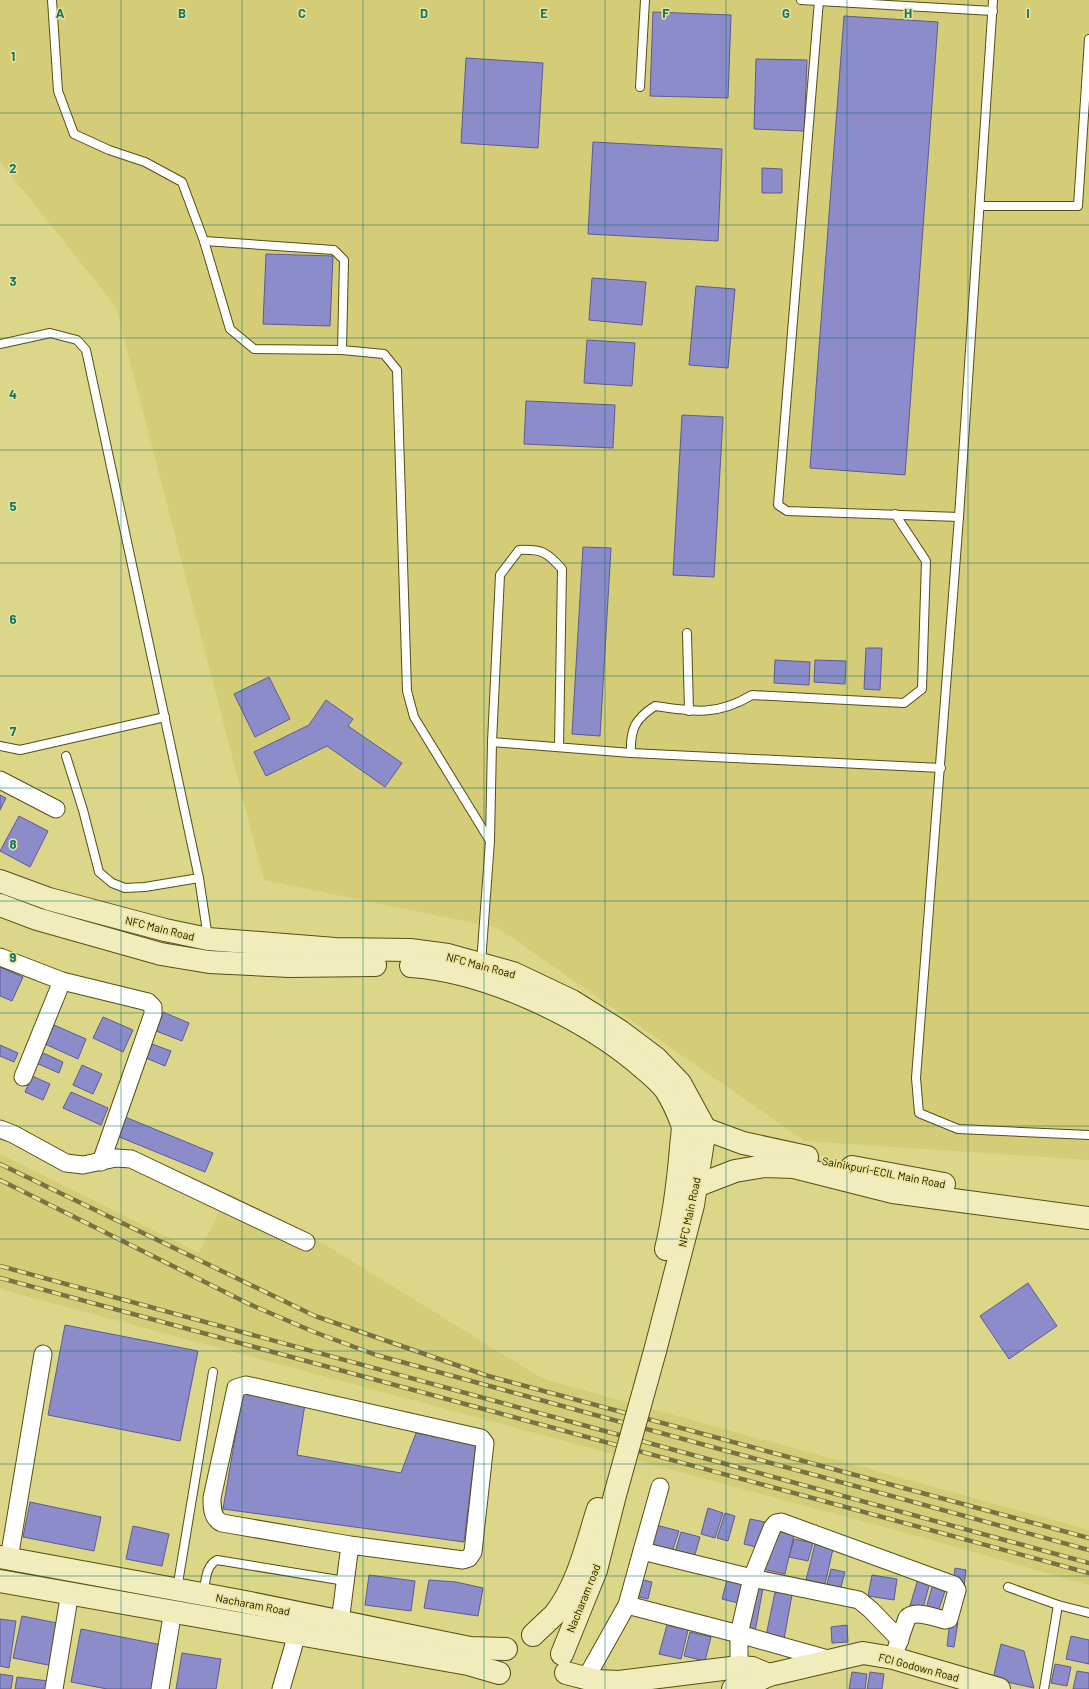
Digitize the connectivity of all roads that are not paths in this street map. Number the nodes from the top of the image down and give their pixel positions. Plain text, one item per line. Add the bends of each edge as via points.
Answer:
1 (52, 0) edge
2 (645, 0) edge
3 (801, 0) edge
4 (819, 0) edge
5 (993, 0) edge
6 (992, 11) junction
7 (1089, 39) edge
8 (640, 87) dead end
9 (980, 206) junction
10 (204, 241) junction
11 (0, 344) edge
12 (342, 350) junction
13 (895, 514) junction
14 (959, 517) junction
15 (687, 633) dead end
16 (689, 711) junction
17 (164, 717) junction
18 (492, 742) junction
19 (0, 746) edge
20 (559, 747) junction
21 (631, 753) junction
22 (66, 756) dead end
23 (941, 768) junction
24 (0, 780) edge
25 (56, 809) dead end
26 (490, 841) junction
27 (199, 878) junction
28 (0, 881) edge
29 (0, 905) edge
30 (208, 939) junction
31 (0, 957) edge
32 (481, 963) junction
33 (62, 981) junction
34 (23, 1077) dead end
35 (682, 1126) junction
36 (0, 1129) edge
37 (705, 1129) junction
38 (1089, 1135) edge
39 (101, 1162) junction
40 (687, 1186) junction
41 (1089, 1206) edge
42 (1089, 1218) edge
43 (306, 1242) dead end
44 (43, 1354) dead end
45 (213, 1372) dead end
46 (660, 1487) dead end
47 (609, 1494) junction
48 (350, 1545) junction
49 (642, 1551) junction
50 (5, 1558) edge
51 (752, 1578) junction
52 (0, 1581) edge
53 (345, 1581) junction
54 (1008, 1587) dead end
55 (70, 1592) junction
56 (204, 1594) junction
57 (175, 1600) junction
58 (626, 1605) junction
59 (1058, 1605) junction
60 (1089, 1613) edge
61 (343, 1629) junction
62 (297, 1634) junction
63 (739, 1634) junction
64 (533, 1635) junction
65 (506, 1649) junction
66 (896, 1649) junction
67 (831, 1660) junction
68 (739, 1667) junction
69 (568, 1674) edge
70 (769, 1675) junction
71 (503, 1681) edge
72 (54, 1689) edge
73 (160, 1689) edge
74 (281, 1689) edge
75 (733, 1689) edge
76 (999, 1689) edge
77 (1044, 1689) edge

1 - 10 lane via 58,91 74,134 109,150 145,162 182,182
2 - 8 lane
3 - 4 lane
4 - 6 lane
4 - 13 lane via 778,505 787,511
5 - 6 lane
6 - 9 lane
7 - 9 lane via 1078,206
9 - 14 lane
10 - 12 lane via 230,329 254,349
10 - 12 lane via 334,250 344,260
11 - 17 lane via 50,333 77,340 86,350
12 - 26 lane via 384,354 397,370 407,691 414,717
13 - 14 lane
13 - 16 lane via 926,561 922,689 904,703 752,695 735,705 713,710
14 - 23 lane
15 - 16 lane
16 - 21 lane via 655,706 639,716 630,739
17 - 19 lane via 20,750
17 - 27 lane
18 - 20 lane
18 - 20 lane via 500,575 519,550 535,550 550,554 562,569
18 - 26 lane
20 - 21 lane
21 - 23 lane
22 - 27 lane via 99,872 112,883 125,888
23 - 38 lane via 916,1078 919,1113 958,1129
24 - 25 street
26 - 32 lane
27 - 30 lane
28 - 30 main road, NFC Main Road via 56,901
29 - 35 main road, NFC Main Road via 37,919 161,954 209,962 289,966 388,964 429,967 479,979 513,991 564,1015 614,1044 665,1089
30 - 32 main road, NFC Main Road via 335,949 410,950
31 - 33 street
32 - 37 main road, NFC Main Road via 513,973 572,1001 620,1031 656,1058 680,1083
33 - 34 street
33 - 39 street via 148,1002 153,1007 153,1014
35 - 37 main road, Sainikpuri-ECIL Main Road
35 - 40 main road, NFC Main Road
36 - 39 street via 66,1163 83,1165
37 - 40 main road, NFC Main Road
37 - 41 main road, Sainikpuri-ECIL Main Road via 743,1144 896,1176
39 - 43 street via 116,1158 131,1159
40 - 42 main road, Sainikpuri-ECIL Main Road via 735,1171 764,1166 794,1167 893,1192
40 - 47 main road, NFC Main Road, bridge via 649,1349
44 - 50 street
45 - 57 lane
46 - 49 street
47 - 64 main road, Nacharam road via 569,1589 555,1613
47 - 69 main road, Nacharam road via 596,1570
48 - 48 street via 218,1521 212,1508 212,1498 236,1388 240,1385 481,1438 485,1443 473,1552 469,1558 463,1560
48 - 53 street
49 - 51 street
49 - 58 street
50 - 57 main road, Nacharam Road
51 - 63 street
51 - 66 street via 859,1600 871,1610
51 - 66 street via 772,1528 781,1522 954,1585 957,1590 949,1619 910,1615
52 - 55 main road, Nacharam Road
53 - 56 lane via 217,1560 208,1568
53 - 61 street
54 - 59 lane
55 - 57 main road, Nacharam Road
55 - 72 street
56 - 57 main road, Nacharam Road
56 - 61 main road, Nacharam Road
57 - 62 main road, Nacharam Road
57 - 73 street
58 - 63 street
58 - 69 street
59 - 60 lane
59 - 77 lane
61 - 62 main road, Nacharam Road
61 - 65 main road, Nacharam Road via 470,1648
61 - 71 main road, Nacharam Road via 468,1664
62 - 74 street
63 - 67 street
63 - 68 street
64 - 65 main road via 514,1642
64 - 69 main road via 558,1647
65 - 71 main road via 502,1656
66 - 67 main road, FCI Godown Road
66 - 76 main road, FCI Godown Road
67 - 70 main road, FCI Godown Road
68 - 69 main road via 619,1682
68 - 70 main road via 752,1668
70 - 75 main road, FCI Godown Road

